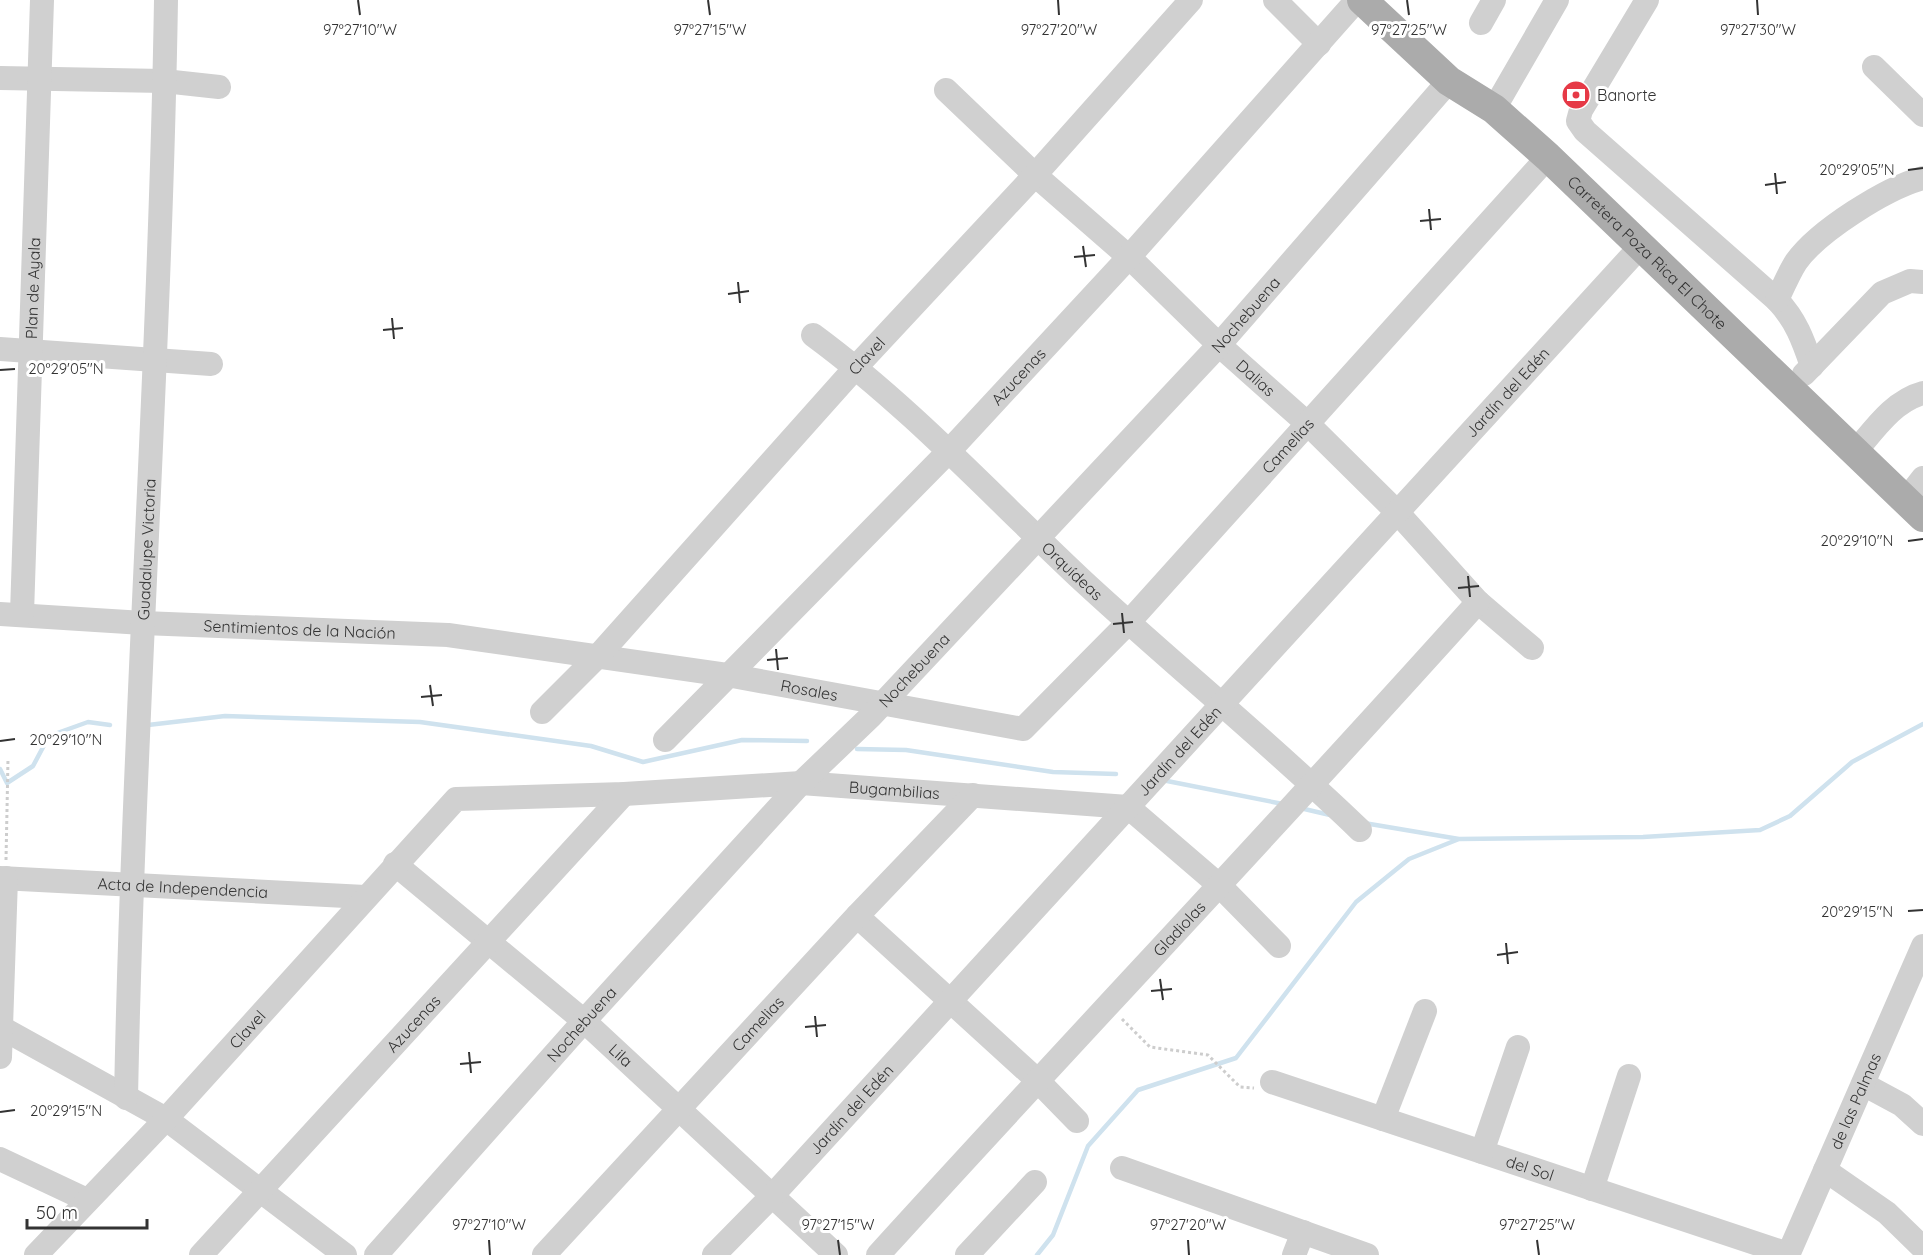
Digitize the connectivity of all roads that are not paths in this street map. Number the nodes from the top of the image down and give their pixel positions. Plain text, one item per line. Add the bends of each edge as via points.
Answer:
1 (42, 0) edge
2 (166, 0) edge
3 (1191, 0) edge
4 (1275, 0) edge
5 (1357, 0) edge
6 (1362, 0) edge
7 (1494, 0) edge
8 (1557, 0) edge
9 (1647, 0) edge
10 (1481, 23) dead end
11 (1319, 44) junction
12 (1874, 67) dead end
13 (0, 78) edge
14 (39, 78) junction
15 (164, 81) junction
16 (1449, 81) junction
17 (219, 87) dead end
18 (946, 90) dead end
19 (1494, 109) junction
20 (1923, 115) edge
21 (1548, 157) junction
22 (1919, 174) edge
23 (1035, 175) junction
24 (1641, 246) junction
25 (1129, 257) junction
26 (1923, 282) edge
27 (1777, 300) junction
28 (813, 334) dead end
29 (1219, 345) junction
30 (0, 349) edge
31 (29, 350) junction
32 (154, 360) junction
33 (211, 364) dead end
34 (1812, 366) junction
35 (856, 367) junction
36 (1789, 389) junction
37 (1923, 393) edge
38 (1309, 425) junction
39 (950, 450) junction
40 (1855, 452) junction
41 (1917, 499) edge
42 (1397, 512) junction
43 (1037, 538) junction
44 (1478, 602) junction
45 (11, 614) edge
46 (1128, 622) junction
47 (143, 623) junction
48 (1532, 648) dead end
49 (598, 656) junction
50 (727, 675) junction
51 (1222, 704) junction
52 (878, 709) junction
53 (542, 712) dead end
54 (1023, 729) joint
55 (665, 740) dead end
56 (801, 783) junction
57 (1310, 789) junction
58 (624, 794) junction
59 (973, 795) junction
60 (456, 800) joint
61 (1128, 807) junction
62 (1360, 830) dead end
63 (395, 864) junction
64 (3, 878) edge
65 (130, 883) junction
66 (1220, 886) junction
67 (365, 897) junction
68 (857, 916) junction
69 (489, 941) junction
70 (1279, 946) dead end
71 (1923, 946) edge
72 (1917, 979) edge
73 (949, 1002) junction
74 (1425, 1011) dead end
75 (584, 1021) junction
76 (1, 1027) edge
77 (1518, 1047) dead end
78 (0, 1057) edge
79 (1629, 1076) dead end
80 (1037, 1080) junction
81 (1272, 1082) road end
82 (1863, 1084) junction
83 (126, 1098) junction
84 (679, 1109) junction
85 (166, 1119) junction
86 (1383, 1119) junction
87 (1077, 1121) dead end
88 (1923, 1124) edge
89 (1482, 1152) junction
90 (0, 1159) edge
91 (1122, 1168) dead end
92 (1825, 1170) junction
93 (1035, 1182) dead end
94 (1592, 1189) junction
95 (261, 1190) junction
96 (772, 1196) junction
97 (87, 1200) junction
98 (1303, 1232) junction
99 (1923, 1248) edge
100 (36, 1255) edge
101 (201, 1255) edge
102 (345, 1255) edge
103 (376, 1255) edge
104 (544, 1255) edge
105 (714, 1255) edge
106 (836, 1255) edge
107 (878, 1255) edge
108 (967, 1255) edge
109 (1294, 1255) edge
110 (1367, 1255) edge
111 (1788, 1255) edge

1 - 14 street, Plan de Ayala
2 - 15 street, Guadalupe Victoria
3 - 23 street, Clavel
4 - 11 street
5 - 11 street, Azucenas
6 - 16 main road, Carretera Poza Rica El Chote
7 - 10 street
8 - 19 street
9 - 27 street via 1578,121
11 - 25 street, Azucenas
12 - 20 street
13 - 14 street
14 - 15 street
14 - 31 street, Plan de Ayala
15 - 17 street
15 - 32 street, Guadalupe Victoria
16 - 19 main road, Carretera Poza Rica El Chote
16 - 29 street, Nochebuena
18 - 23 street, Dalias
19 - 21 main road, Carretera Poza Rica El Chote
21 - 24 main road, Carretera Poza Rica El Chote
21 - 38 street, Camelias
22 - 27 street via 1864,206 1807,249
23 - 25 street, Dalias
23 - 35 street, Clavel
24 - 36 main road, Carretera Poza Rica El Chote
24 - 42 street, Jardín del Edén
25 - 29 street, Dalias
25 - 39 street, Azucenas
26 - 34 street via 1910,281 1881,293
27 - 34 street via 1801,333
28 - 35 street, Orquídeas
29 - 38 street, Dalias
29 - 43 street, Nochebuena
30 - 31 street
31 - 32 street
31 - 45 street, Plan de Ayala
32 - 33 street
32 - 47 street, Guadalupe Victoria
34 - 36 street
35 - 39 street, Orquídeas
35 - 49 street, Clavel
36 - 40 main road, Carretera Poza Rica El Chote
37 - 40 street via 1894,409
38 - 42 street, Dalias
38 - 46 street, Camelias
39 - 43 street, Orquídeas
39 - 50 street, Azucenas
40 - 41 main road, Carretera Poza Rica El Chote
42 - 44 street, Dalias
42 - 51 street, Jardín del Edén
43 - 46 street, Orquídeas
43 - 52 street, Nochebuena
44 - 48 street, Dalias
44 - 57 street, Gladiolas
45 - 47 street, Sentimientos de la Nación
46 - 51 street, Orquídeas
46 - 54 street, Camelias
47 - 49 street, Sentimientos de la Nación via 448,635
47 - 65 street, Guadalupe Victoria
49 - 50 street, Rosales
49 - 53 street, Clavel
50 - 52 street, Rosales
50 - 55 street, Azucenas
51 - 57 street, Orquídeas
51 - 61 street, Jardín del Edén
52 - 54 street, Rosales
52 - 56 street, Nochebuena
56 - 58 street, Bugambilias
56 - 59 street, Bugambilias
56 - 75 street, Nochebuena
57 - 62 street, Orquídeas
57 - 66 street, Gladiolas
58 - 60 street, Bugambilias
58 - 69 street, Azucenas
59 - 61 street, Bugambilias
59 - 68 street, Camelias
60 - 63 street, Clavel
61 - 66 street
61 - 73 street, Jardín del Edén
63 - 67 street, Clavel
63 - 69 street, Lila
64 - 65 street, Acta de Independencia
64 - 76 street
65 - 67 street, Acta de Independencia
65 - 83 street, Guadalupe Victoria
66 - 70 street
66 - 80 street, Gladiolas
67 - 85 street, Clavel
68 - 73 street
68 - 84 street, Camelias
69 - 75 street, Lila
69 - 95 street, Azucenas
71 - 72 street, de las Palmas
72 - 82 street, de las Palmas
73 - 80 street
73 - 96 street, Jardín del Edén
74 - 86 street
75 - 84 street, Lila
75 - 103 street, Nochebuena
76 - 78 street
76 - 83 street
77 - 89 street
79 - 94 street
80 - 87 street
80 - 107 street, Gladiolas
81 - 86 street, del Sol
82 - 88 street via 1902,1105
82 - 92 street, de las Palmas
83 - 85 street
84 - 96 street, Lila
84 - 104 street, Camelias
85 - 95 street
85 - 97 street, Clavel
86 - 89 street, del Sol
89 - 94 street, del Sol
90 - 97 street
91 - 98 street
92 - 99 street via 1887,1213
92 - 111 street, de las Palmas
93 - 108 street
94 - 111 street, del Sol
95 - 101 street, Azucenas
95 - 102 street
96 - 105 street, Jardín del Edén
96 - 106 street, Lila
97 - 100 street, Clavel
98 - 109 street
98 - 110 street

